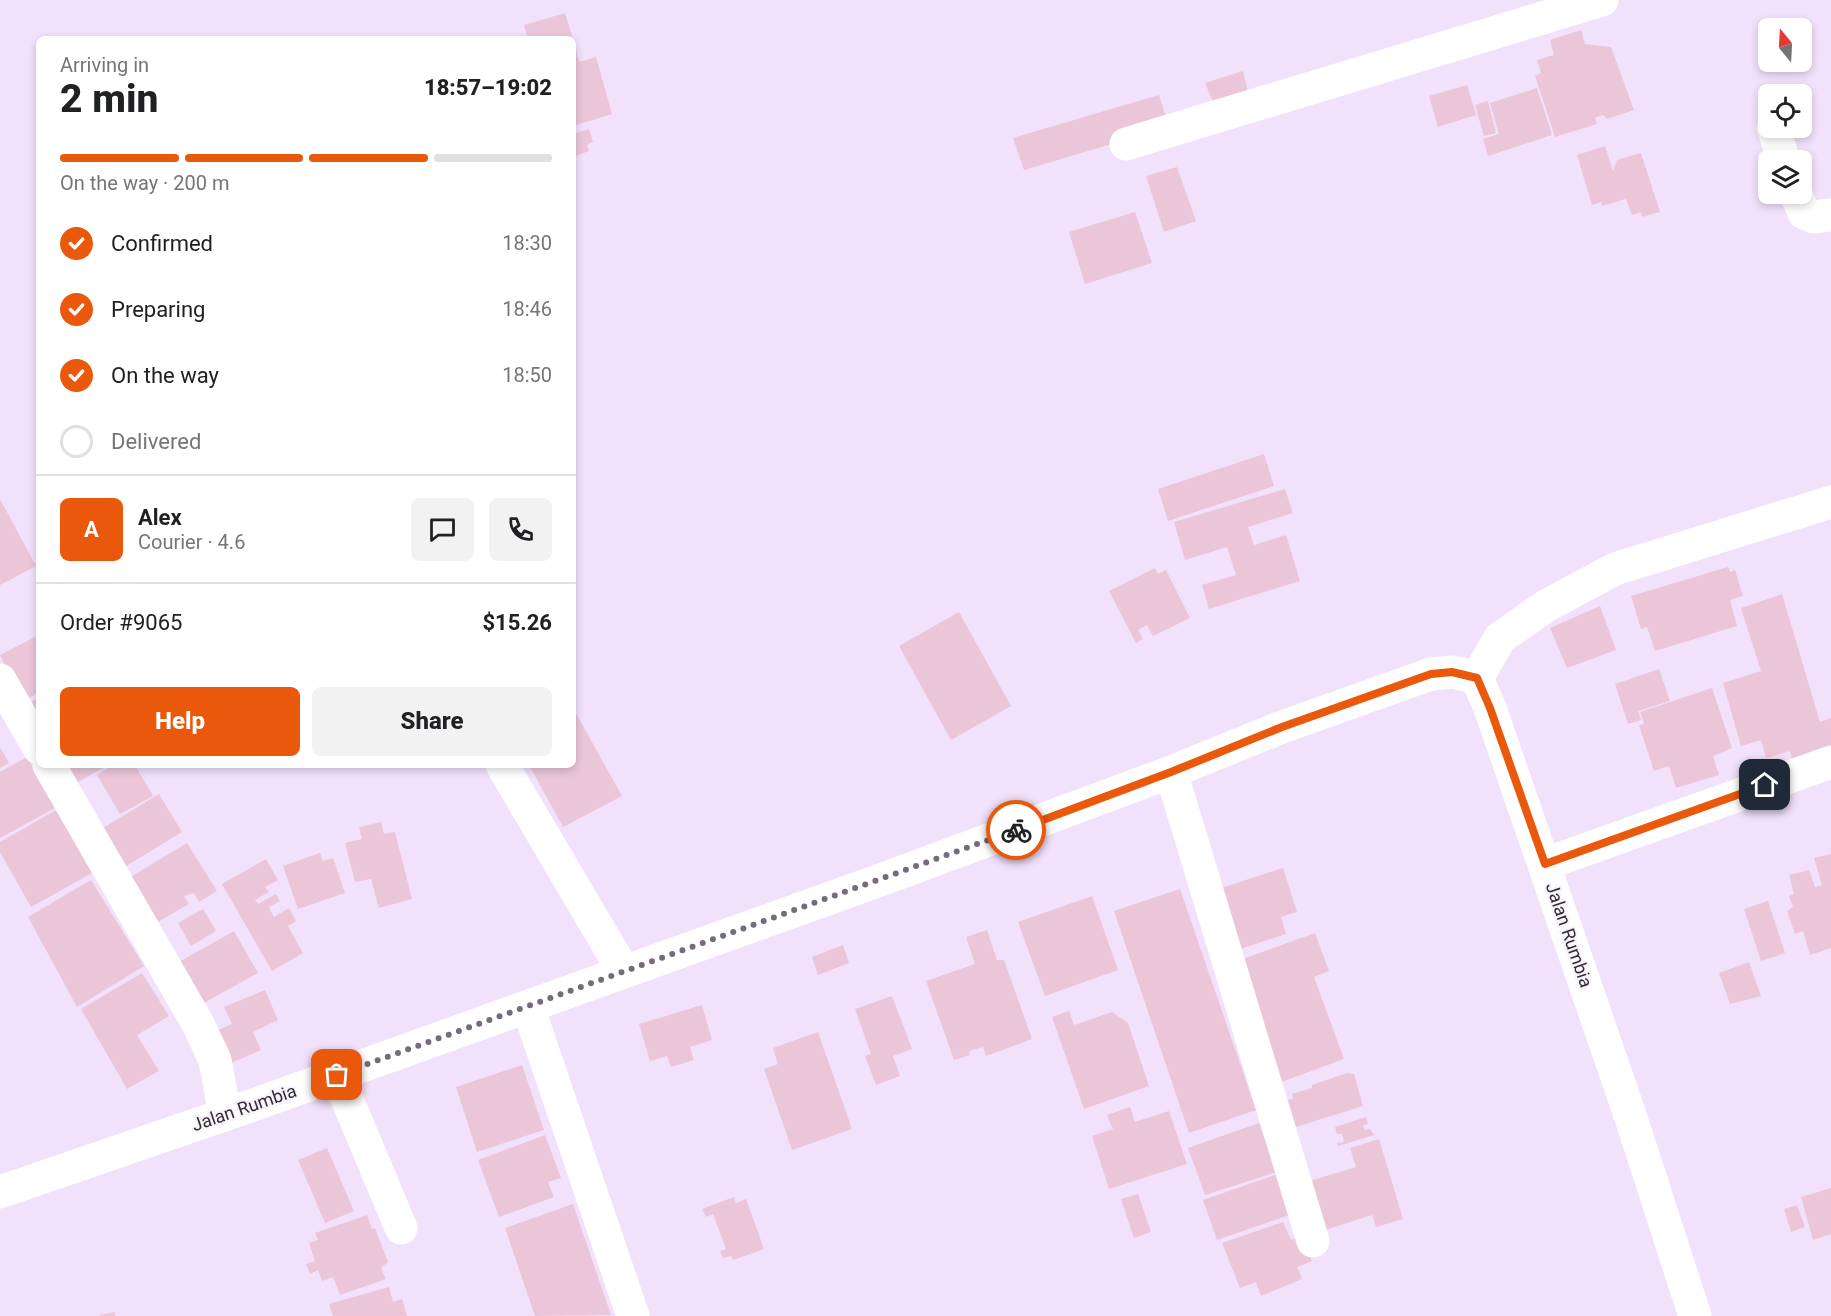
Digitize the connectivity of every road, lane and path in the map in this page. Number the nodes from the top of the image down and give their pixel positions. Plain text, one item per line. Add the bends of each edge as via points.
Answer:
1 (1602, 0) edge
2 (1126, 144) dead end
3 (1800, 204) edge
4 (1831, 215) edge
5 (1831, 502) edge
6 (1477, 678) junction
7 (0, 680) edge
8 (36, 743) edge
9 (1831, 762) edge
10 (51, 768) edge
11 (504, 768) edge
12 (1171, 772) junction
13 (1545, 864) junction
14 (624, 972) junction
15 (528, 1007) junction
16 (337, 1075) junction
17 (225, 1115) junction
18 (0, 1192) edge
19 (401, 1228) dead end
20 (1312, 1241) dead end
21 (633, 1316) edge
22 (1695, 1316) edge

1 - 2 street
3 - 4 street via 1804,213 1814,217
5 - 6 street via 1614,569 1546,606 1500,638
6 - 12 street, Jalan Rumbia via 1452,672 1431,674
6 - 13 street, Jalan Rumbia
7 - 8 street
9 - 13 street
10 - 17 street via 198,1024 215,1060
11 - 14 street
12 - 14 street, Jalan Rumbia
12 - 20 street
13 - 22 street, Jalan Rumbia
14 - 15 street, Jalan Rumbia
15 - 16 street, Jalan Rumbia
15 - 21 street
16 - 17 street, Jalan Rumbia
16 - 19 street
17 - 18 street, Jalan Rumbia

